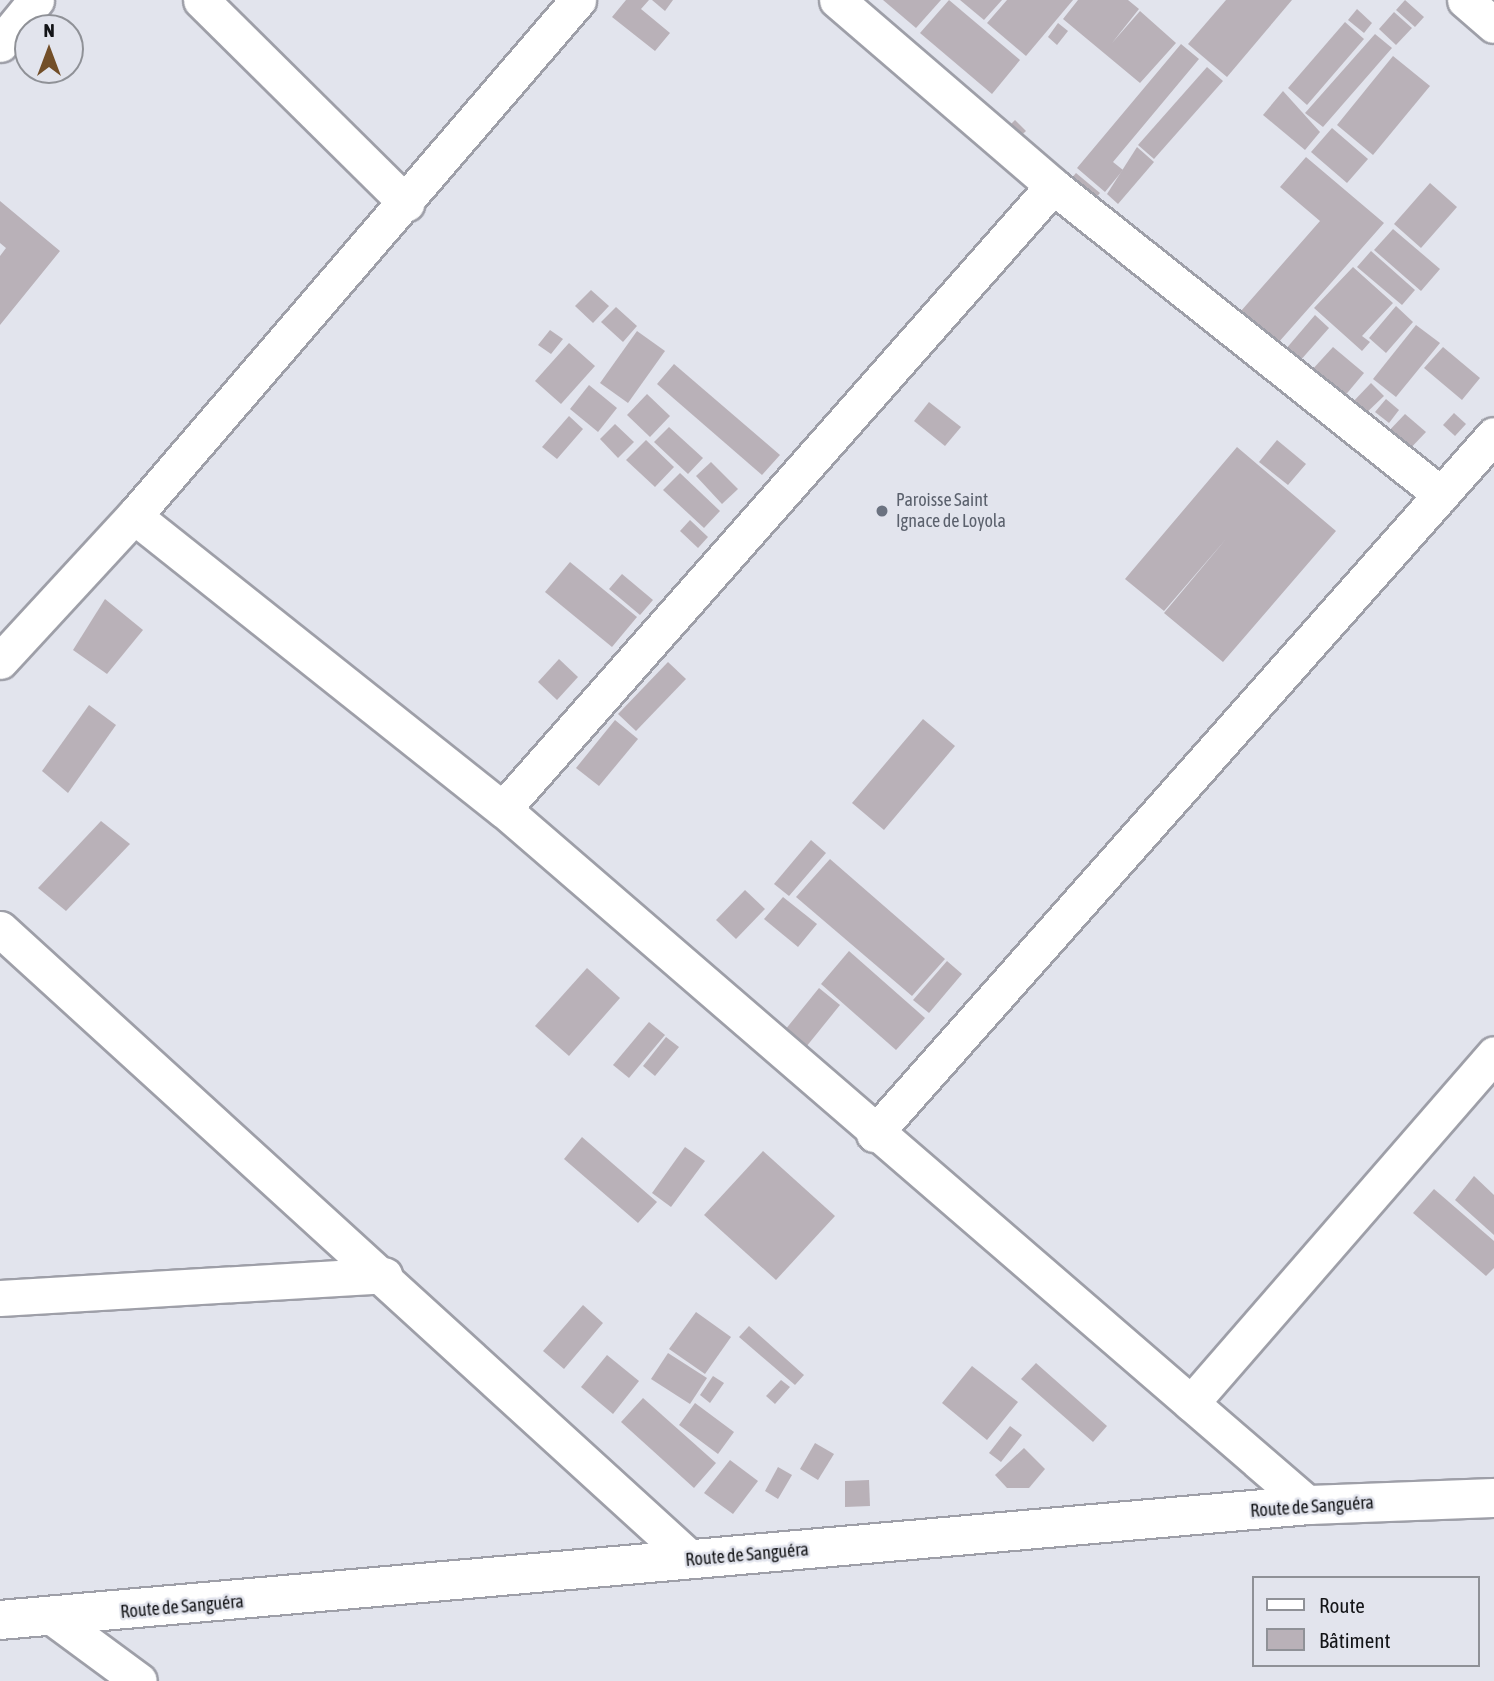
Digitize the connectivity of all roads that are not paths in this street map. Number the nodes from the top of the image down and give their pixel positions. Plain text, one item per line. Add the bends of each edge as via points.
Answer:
1 (36, 0) edge
2 (201, 0) edge
3 (578, 0) edge
4 (837, 0) edge
5 (1465, 0) edge
6 (1494, 25) edge
7 (0, 44) edge
8 (1053, 186) junction
9 (406, 203) junction
10 (1494, 435) edge
11 (1441, 495) junction
12 (134, 516) junction
13 (0, 660) edge
14 (503, 809) junction
15 (0, 929) edge
16 (1494, 1054) edge
17 (874, 1134) junction
18 (384, 1275) junction
19 (0, 1298) edge
20 (1191, 1403) junction
21 (1494, 1497) edge
22 (1310, 1505) junction
23 (692, 1560) junction
24 (55, 1619) junction
25 (0, 1620) edge
26 (139, 1681) edge

1 - 7 street
2 - 9 street
3 - 9 street
4 - 8 street
5 - 6 street
8 - 11 street
8 - 14 street
9 - 12 street
10 - 11 street
11 - 17 street
12 - 13 street
12 - 14 street
14 - 17 street
15 - 18 street
16 - 20 street
17 - 20 street
18 - 19 street
18 - 23 street
20 - 22 street
21 - 22 street, Route de Sanguéra
22 - 23 street, Route de Sanguéra
23 - 24 street, Route de Sanguéra
24 - 25 street, Route de Sanguéra
24 - 26 street

